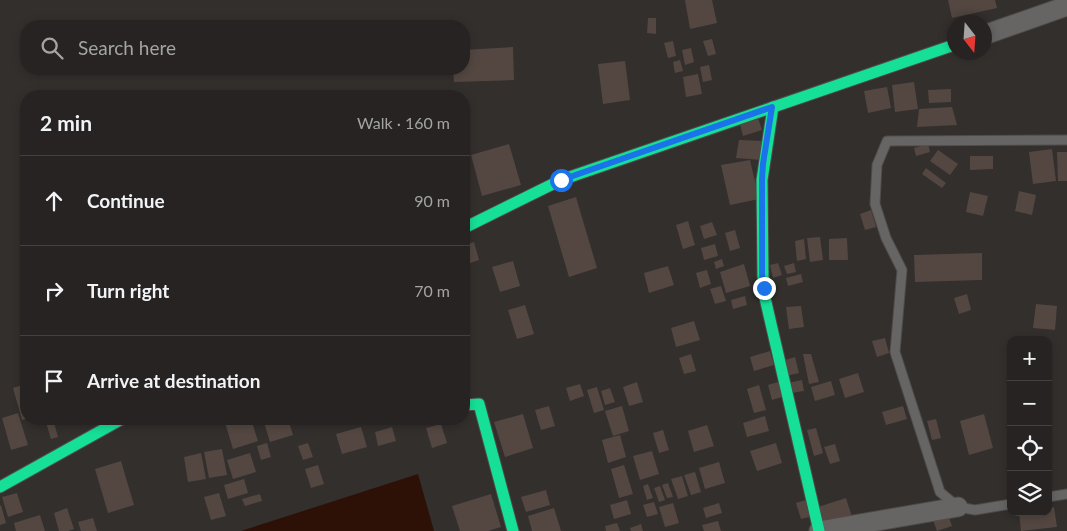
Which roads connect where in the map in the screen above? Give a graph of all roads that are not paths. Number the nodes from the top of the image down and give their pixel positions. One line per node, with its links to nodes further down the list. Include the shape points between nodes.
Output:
1 (1067, 6): 2 (street)
2 (992, 32)
3 (947, 47): 4 (street)
4 (772, 107): 6 (street, via 561,180); 15 (street, via 762,180 762,276)
5 (1067, 140): 13 (lane, via 887,141 877,165 875,204 886,238 902,270 895,352 940,492)
6 (470, 225)
7 (470, 405): 14 (street, via 479,404)
8 (111, 425): 9 (street)
9 (0, 487)
10 (1067, 494): 11 (lane)
11 (1052, 497)
12 (1007, 505): 13 (lane, via 975,510)
13 (958, 507): 15 (street)
14 (513, 531)
15 (819, 531)

